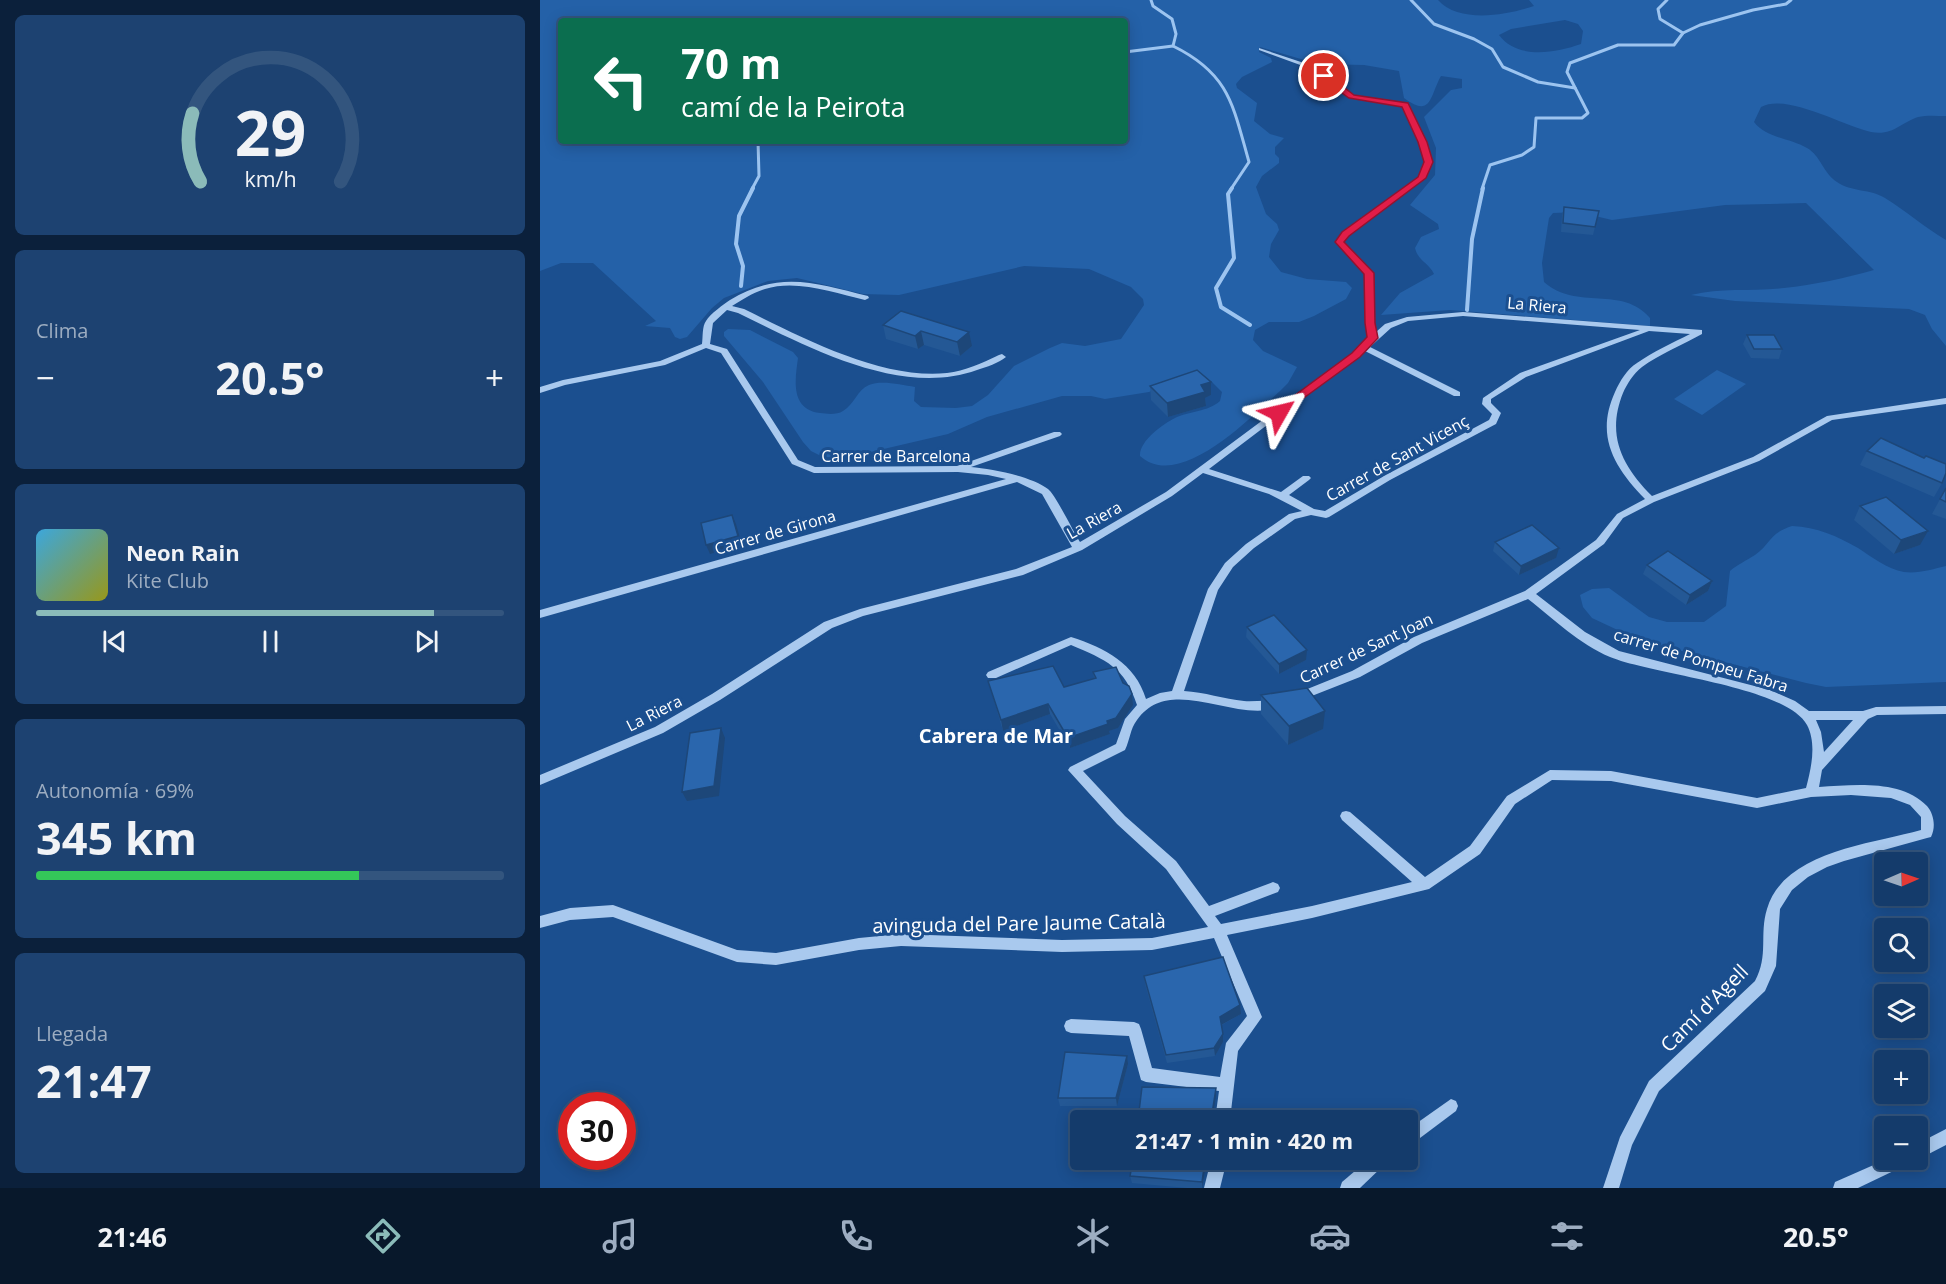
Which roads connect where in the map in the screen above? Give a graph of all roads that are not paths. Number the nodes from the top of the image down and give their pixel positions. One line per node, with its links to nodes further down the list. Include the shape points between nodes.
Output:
1 (1261, 49): 5 (street, via 1305,65 1351,97 1405,105 1422,142 1428,162 1422,178 1339,242 1369,273)
2 (865, 298): 3 (street, via 802,283 784,283 740,295)
3 (725, 307): 6 (street, via 709,322); 8 (street, via 845,358 900,372 938,376 973,370)
4 (1650, 330): 5 (street, La Riera, via 1463,314 1407,320 1388,326); 18 (street, La Riera, via 1699,332 1639,365 1630,372 1617,395 1612,442 1640,492); 19 (street, Carrer de Sant Vicenç, via 1522,375 1487,399 1486,404 1497,413 1493,422 1388,477 1326,515)
5 (1373, 338): 7 (street, La Riera)
6 (706, 345): 9 (street, via 662,363); 13 (street, Carrer de Barcelona, via 724,351 795,462 814,470)
7 (1364, 347): 10 (street); 14 (street, La Riera)
8 (1002, 357)
9 (540, 390)
10 (1457, 394)
11 (1946, 401): 18 (street, via 1830,418 1756,459)
12 (1056, 434): 13 (street)
13 (958, 468): 16 (street, Carrer de Barcelona)
14 (1203, 470): 17 (street); 20 (street, La Riera, via 1169,495)
15 (1306, 478): 17 (street)
16 (1018, 479): 20 (street, Carrer de Barcelona, via 1046,492); 22 (street, Carrer de Girona)
17 (1282, 496): 19 (street)
18 (1651, 500): 21 (street, via 1620,516 1600,542)
19 (1311, 512): 24 (street, Carrer de Sant Vicenç, via 1292,516 1229,565 1214,589)
20 (1078, 548): 30 (street, La Riera, via 1019,572 860,613 828,625 659,730)
21 (1529, 594): 24 (street, Carrer de Sant Joan, via 1418,640 1356,674 1286,702 1266,707); 27 (street, carrer de Pompeu Fabra, via 1615,654 1759,692 1785,701)
22 (540, 614)
23 (992, 675): 25 (street, via 1071,641 1105,655 1126,670 1138,686)
24 (1177, 694): 25 (street, via 1153,699)
25 (1143, 706): 35 (street, via 1123,733 1121,747 1074,770 1171,865)
26 (1946, 710): 28 (street, via 1875,711)
27 (1805, 715): 28 (street); 29 (street, via 1818,739)
28 (1864, 716): 29 (street)
29 (1818, 767): 31 (street)
30 (540, 780)
31 (1811, 792): 33 (street, via 1757,803 1611,776 1550,775 1511,800 1475,850); 50 (street, Camí d'Agell, via 1891,792 1914,801 1927,815 1927,833 1840,856 1802,874 1786,889 1776,902 1771,920 1769,967 1760,986 1654,1086 1625,1142)
32 (1346, 816): 33 (street)
33 (1424, 885): 37 (street, avinguda del Pare Jaume Català)
34 (1273, 888): 35 (street)
35 (1206, 913): 37 (street)
36 (540, 922): 37 (street, avinguda del Pare Jaume Català, via 579,913 613,911 737,956 776,959 901,940 1062,946 1152,944)
37 (1218, 931): 39 (street, via 1255,1017 1231,1048)
38 (1071, 1026): 39 (street, via 1134,1029 1146,1075)
39 (1227, 1085): 41 (street)
40 (1451, 1106): 42 (street)
41 (1224, 1110)
42 (1418, 1131)
43 (1946, 1137): 44 (street)
44 (1928, 1146)
45 (1216, 1170): 48 (street)
46 (1368, 1170): 49 (street)
47 (1879, 1170): 51 (street)
48 (1212, 1188)
49 (1348, 1188)
50 (1611, 1188)
51 (1840, 1188)

